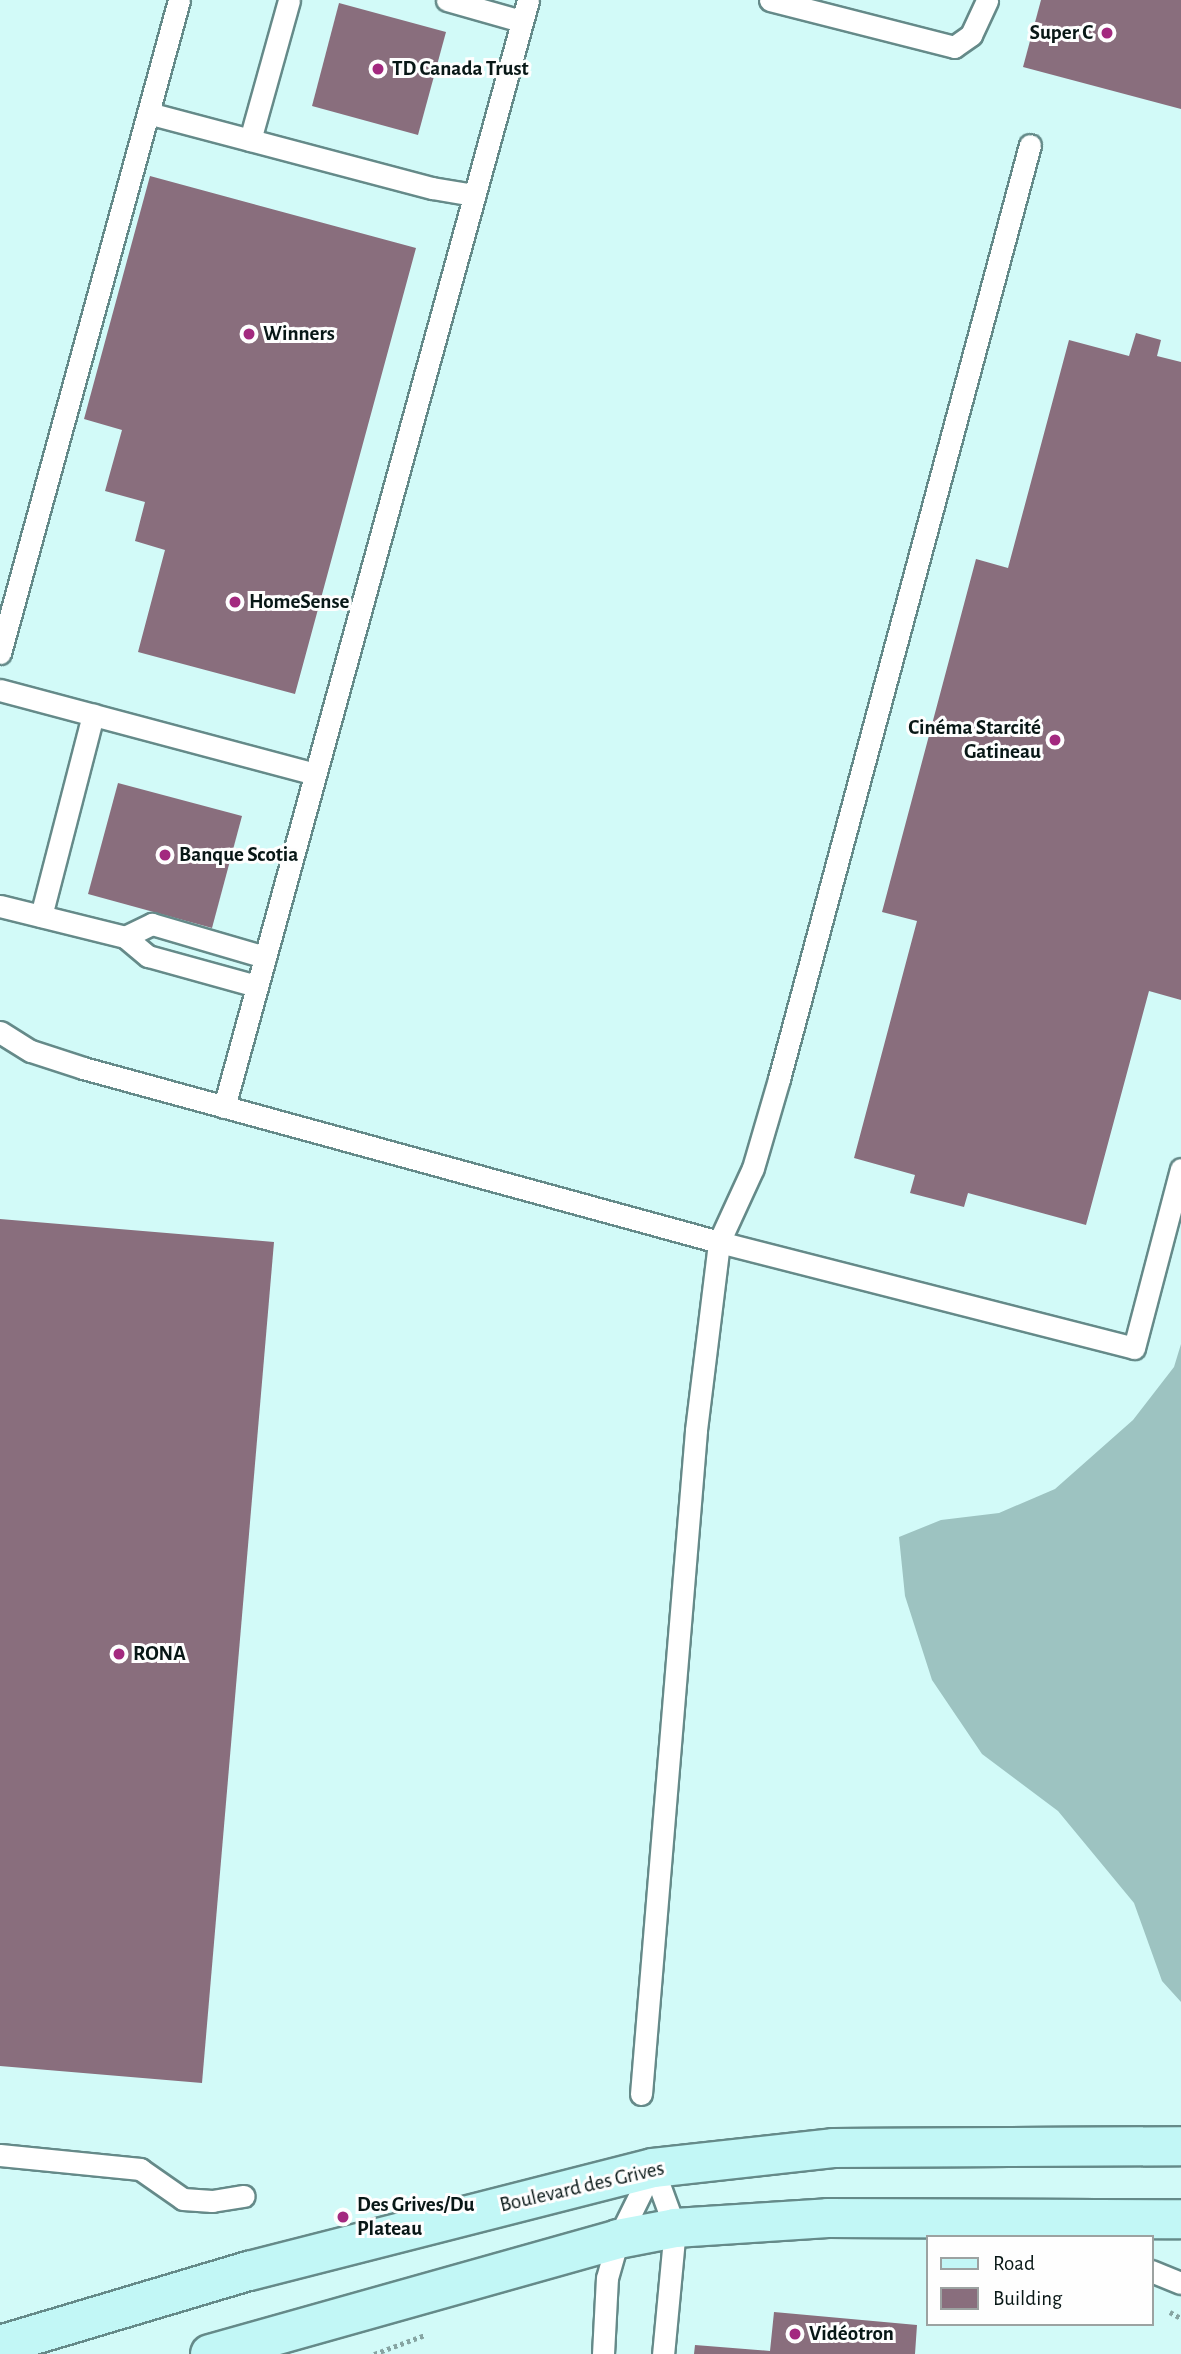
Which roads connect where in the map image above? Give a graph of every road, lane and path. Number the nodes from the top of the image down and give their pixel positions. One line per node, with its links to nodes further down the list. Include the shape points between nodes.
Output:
1 (179, 0): 8 (lane)
2 (289, 0): 9 (lane)
3 (447, 0): 7 (lane)
4 (528, 0): 7 (lane)
5 (770, 0): 6 (lane, via 954,47 971,35)
6 (987, 0)
7 (522, 21): 11 (lane)
8 (148, 113): 9 (lane); 12 (lane)
9 (250, 139): 11 (lane)
10 (1030, 145): 24 (lane, via 779,1079 753,1168)
11 (474, 195): 15 (lane)
12 (0, 653)
13 (0, 690): 14 (lane)
14 (93, 715): 15 (lane); 17 (lane)
15 (315, 774): 19 (lane)
16 (0, 906): 17 (lane)
17 (41, 916): 18 (lane)
18 (125, 937): 19 (lane, via 152,924); 20 (lane, via 148,956)
19 (265, 957): 20 (lane)
20 (257, 986): 22 (lane)
21 (0, 1032): 22 (lane, via 31,1051)
22 (224, 1107): 24 (lane)
23 (1181, 1169): 24 (lane, via 1134,1348)
24 (719, 1242): 25 (lane, via 696,1430)
25 (641, 2094)
26 (1181, 2146): 28 (street, Boulevard des Grives, via 834,2148)
27 (0, 2155): 29 (lane, via 140,2169 183,2199)
28 (653, 2168): 32 (lane); 34 (lane); 37 (street, Boulevard des Grives, via 249,2271)
29 (244, 2196)
30 (1181, 2219): 31 (street)
31 (1034, 2220): 32 (street, via 828,2218); 33 (lane)
32 (675, 2228): 34 (street); 40 (lane)
33 (1067, 2235)
34 (618, 2239): 38 (street); 39 (lane, via 607,2278)
35 (1153, 2272): 36 (lane)
36 (1181, 2283)
37 (0, 2345)
38 (210, 2354)
39 (603, 2354)
40 (663, 2354)

